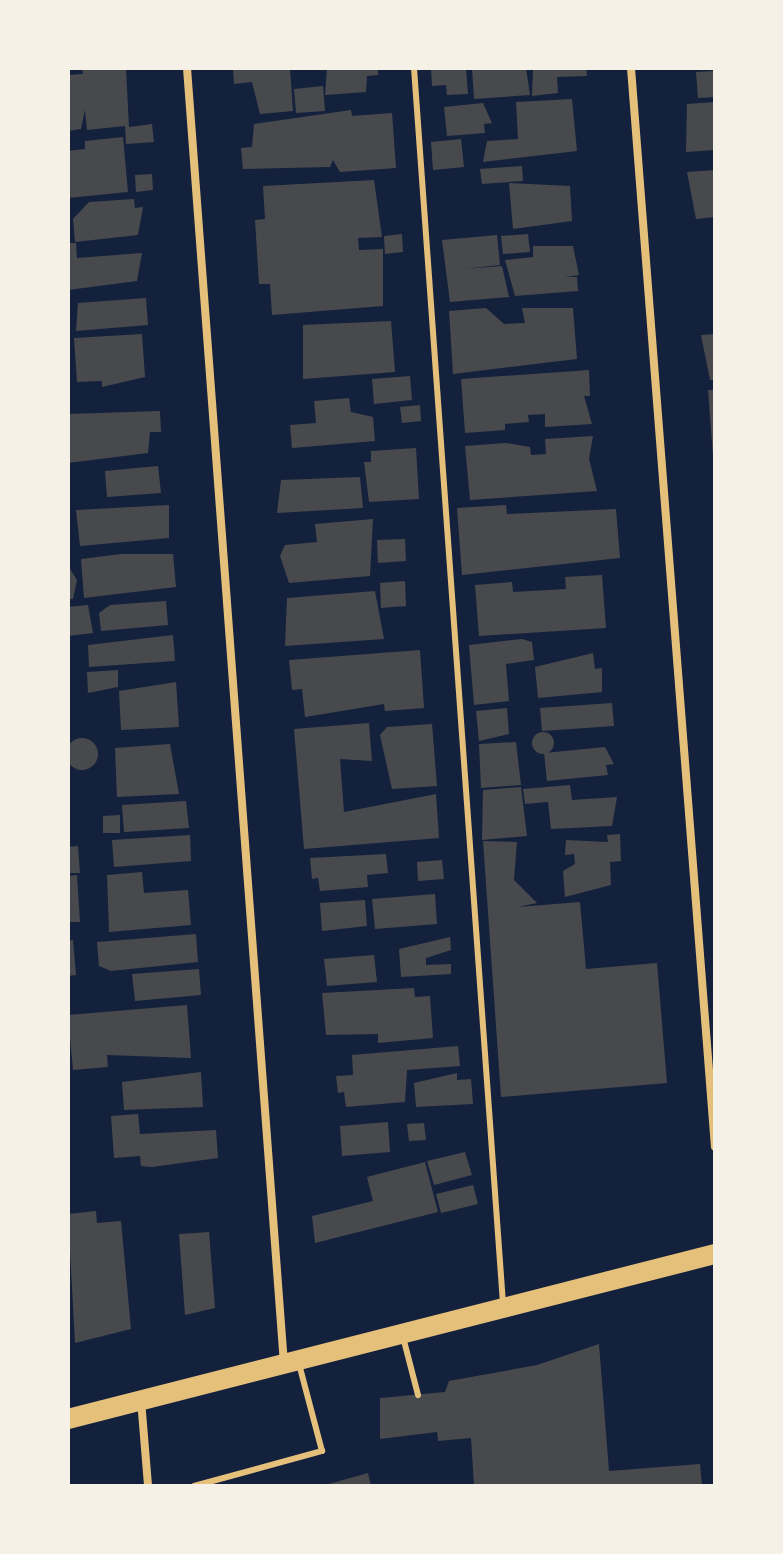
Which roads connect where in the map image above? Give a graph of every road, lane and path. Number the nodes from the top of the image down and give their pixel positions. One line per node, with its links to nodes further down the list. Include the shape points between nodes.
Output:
1 (187, 68): 8 (street)
2 (414, 68): 6 (lane)
3 (631, 68): 4 (street)
4 (715, 1147)
5 (715, 1254): 6 (main road)
6 (503, 1308): 7 (main road)
7 (402, 1334): 8 (main road); 9 (lane)
8 (292, 1362): 10 (main road); 13 (lane, via 322,1451)
9 (418, 1395)
10 (141, 1399): 11 (main road); 12 (street)
11 (68, 1419)
12 (148, 1486)
13 (194, 1486)

